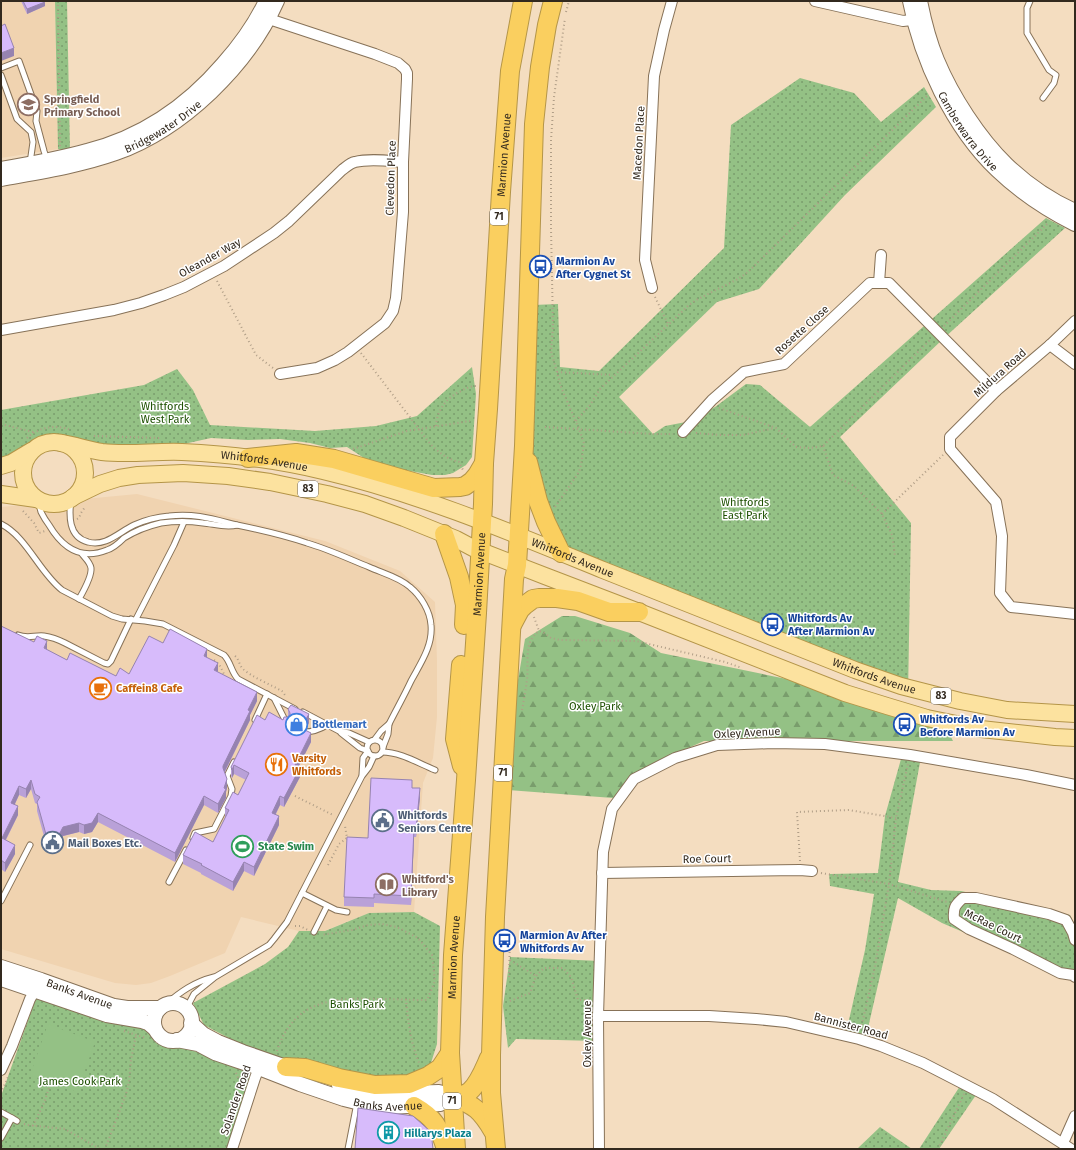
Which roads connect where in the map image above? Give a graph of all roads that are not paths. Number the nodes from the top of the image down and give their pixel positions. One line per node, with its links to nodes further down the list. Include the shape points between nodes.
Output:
1 (277, 1): 10 (street, Bridgewater Drive)
2 (514, 1): 13 (highway, via 505,57)
3 (523, 1): 13 (highway, Marmion Avenue / 71)
4 (553, 1): 34 (highway, 71, via 540,67 534,124)
5 (672, 1): 25 (street, Macedon Place, via 654,76 645,260)
6 (815, 1): 11 (street, via 903,21)
7 (910, 1): 11 (street, Camberwarra Drive)
8 (920, 1): 11 (street, Camberwarra Drive)
9 (1030, 1): 15 (lane, via 1026,8 1026,33 1049,70 1056,75 1054,83)
10 (265, 11): 16 (street, Bridgewater Drive, via 217,72 193,96 167,115 118,141); 17 (street, Clevedon Place, via 402,65 407,73); 20 (street, Bridgewater Drive, via 239,62 190,111 146,141 86,162)
11 (919, 19): 21 (street, Camberwarra Drive, via 946,78 970,121 987,144 1028,183 1052,200); 22 (street, Camberwarra Drive, via 926,58 964,131 996,169 1028,196)
12 (1, 68): 16 (lane, via 19,61 37,111 36,121 44,151)
13 (510, 71): 37 (highway, Marmion Avenue / 71)
14 (1, 75): 18 (lane, via 17,119 31,132 33,142)
15 (1043, 98)
16 (54, 159): 18 (street, Bridgewater Drive)
17 (404, 162): 27 (street, Oleander Way, via 376,160 349,165 274,233 224,266 171,292 114,310); 30 (street, Clevedon Place, via 403,212 395,305 389,318 336,360 317,368)
18 (30, 164): 19 (street, Bridgewater Drive)
19 (1, 169)
20 (1, 179)
21 (1075, 211)
22 (1075, 224)
23 (881, 255): 24 (street)
24 (879, 283): 31 (street, via 889,283); 32 (street, Rosette Close, via 870,283 784,364 744,372 712,400)
25 (652, 288)
26 (1075, 321): 28 (street, Mildura Road)
27 (1, 330)
28 (1050, 345): 29 (street); 31 (street, Mildura Road)
29 (1075, 364)
30 (280, 374)
31 (996, 391): 54 (street, Mildura Road, via 950,437 950,449 996,502 1002,536 1000,593 1011,607)
32 (683, 432)
33 (61, 443): 35 (main road, 83, via 46,443); 36 (main road, Whitfords Avenue / 83, via 114,453 183,452); 40 (main road, via 77,452 85,468 82,485)
34 (524, 446): 47 (highway, 71); 49 (highway, via 538,501)
35 (33, 450): 38 (main road, 83); 41 (main road, via 26,458 23,476 25,486)
36 (248, 458): 37 (highway, via 296,453 334,459 434,488 465,486 477,475); 42 (main road, Whitfords Avenue / 83, via 320,470 360,480)
37 (484, 463): 42 (highway, Marmion Avenue / 71)
38 (1, 466)
39 (1, 494): 41 (main road, 83)
40 (72, 498): 41 (main road, 83, via 55,504); 45 (lane, via 70,521 76,535 88,542 105,542 135,524 169,516 206,517); 46 (main road, Whitfords Avenue / 83, via 100,484 138,475 183,473 228,476 289,485 365,504)
41 (37, 499): 50 (lane, via 41,513 58,538 64,545)
42 (482, 521): 47 (main road, Whitfords Avenue / 83); 48 (highway, Marmion Avenue / 71)
43 (184, 522): 45 (lane); 50 (lane, via 152,525 133,533 107,550); 55 (lane)
44 (1, 524): 52 (lane, via 22,543 55,585)
45 (238, 525): 63 (lane, via 309,543 395,578 417,593 430,618 431,636 427,652)
46 (444, 534): 48 (main road, Whitfords Avenue / 83); 78 (highway, via 460,577 465,606 455,739)
47 (518, 536): 49 (main road, Whitfords Avenue / 83); 51 (highway, 71)
48 (480, 550): 51 (main road, Whitfords Avenue / 83); 78 (highway, Marmion Avenue / 71)
49 (562, 553): 60 (main road, Whitfords Avenue / 83, via 901,686 1007,710)
50 (82, 554): 52 (lane, via 91,569)
51 (517, 565): 53 (main road, Whitfords Avenue / 83); 56 (highway, 71)
52 (79, 599): 55 (lane, via 112,616)
53 (639, 612): 56 (highway, via 609,612 578,601 539,598 533,599 520,610); 67 (main road, Whitfords Avenue / 83, via 845,693 927,718 981,729)
54 (1075, 614)
55 (134, 619): 57 (lane, via 108,664 66,643 44,636 26,638); 58 (lane, via 163,624 224,655 238,679)
56 (511, 628): 104 (highway, 71)
57 (14, 633)
58 (267, 694): 59 (lane); 61 (lane)
59 (274, 698): 62 (lane); 64 (lane)
60 (1075, 714)
61 (254, 722)
62 (286, 722)
63 (390, 724): 68 (lane); 71 (lane)
64 (327, 725): 65 (lane); 66 (lane, via 319,730)
65 (339, 731): 69 (lane); 70 (lane)
66 (304, 732)
67 (1075, 738)
68 (375, 740): 69 (lane); 71 (lane, via 380,742)
69 (369, 742): 72 (lane)
70 (360, 748): 72 (lane); 75 (lane)
71 (382, 749): 74 (lane); 76 (lane)
72 (368, 751): 74 (lane); 75 (lane)
73 (237, 756): 80 (lane, via 227,776 232,789 231,796 214,829 195,833)
74 (374, 756): 77 (lane)
75 (364, 758): 77 (lane)
76 (434, 770)
77 (362, 776): 86 (lane)
78 (466, 780): 103 (highway, Marmion Avenue / 71, via 453,954)
79 (1075, 785): 84 (street, Oxley Avenue, via 910,755 825,744 716,745 675,758 634,779 612,809 603,852)
80 (192, 840)
81 (30, 845): 87 (lane)
82 (188, 847): 85 (lane)
83 (812, 871): 84 (street, Roe Court)
84 (602, 873): 99 (street, Oxley Avenue)
85 (169, 882)
86 (302, 893): 88 (lane); 94 (lane, via 287,922 269,945)
87 (1, 901)
88 (327, 906): 89 (lane); 90 (lane)
89 (347, 912)
90 (314, 932)
91 (1075, 940): 93 (street, McRae Court, via 1066,920 1049,914 976,898 963,898 956,905 954,919 970,929 1060,973)
92 (1, 967): 96 (street, Banks Avenue)
93 (1074, 973)
94 (215, 977): 97 (lane, via 184,990); 98 (lane, via 194,994)
95 (1, 979): 96 (street, Banks Avenue)
96 (38, 986): 97 (street, Banks Avenue, via 114,1006); 101 (street, Banks Avenue, via 107,1015 142,1021); 107 (street, via 30,999)
97 (162, 1006): 98 (street, via 176,1003); 101 (street, via 154,1018)
98 (186, 1009): 100 (street)
99 (598, 1016): 117 (street, Bannister Road, via 709,1016 756,1019 786,1022 859,1039 923,1063 993,1098); 122 (street, Oxley Avenue)
100 (192, 1023): 102 (street, via 187,1034); 106 (street, Banks Avenue, via 203,1034)
101 (155, 1029): 102 (street, via 163,1038)
102 (174, 1044): 106 (street, Banks Avenue, via 198,1044 215,1053)
103 (450, 1053): 105 (highway, via 440,1068 408,1084 375,1085 339,1078); 108 (highway, Marmion Avenue / 71)
104 (490, 1055): 108 (highway, via 482,1074 470,1091); 116 (highway, 71)
105 (281, 1060): 106 (street, Banks Avenue); 108 (street, Banks Avenue, via 359,1091 378,1094 439,1092)
106 (259, 1068): 109 (street, Banks Avenue); 118 (street, Solander Road)
107 (1, 1070)
108 (452, 1098): 110 (street, Banks Avenue, via 440,1104); 116 (highway, via 464,1101 484,1116); 121 (highway, Marmion Avenue / 71)
109 (357, 1103): 110 (street, Banks Avenue, via 391,1107); 119 (lane)
110 (414, 1106): 120 (highway, via 433,1120 441,1132)
111 (1, 1112): 113 (lane)
112 (1075, 1116): 117 (street)
113 (12, 1118): 114 (lane); 115 (lane)
114 (17, 1121)
115 (1, 1138)
116 (495, 1140)
117 (1063, 1142): 123 (street, Bannister Road)
118 (232, 1149)
119 (348, 1149)
120 (446, 1149)
121 (456, 1149)
122 (599, 1149)
123 (1072, 1149)

